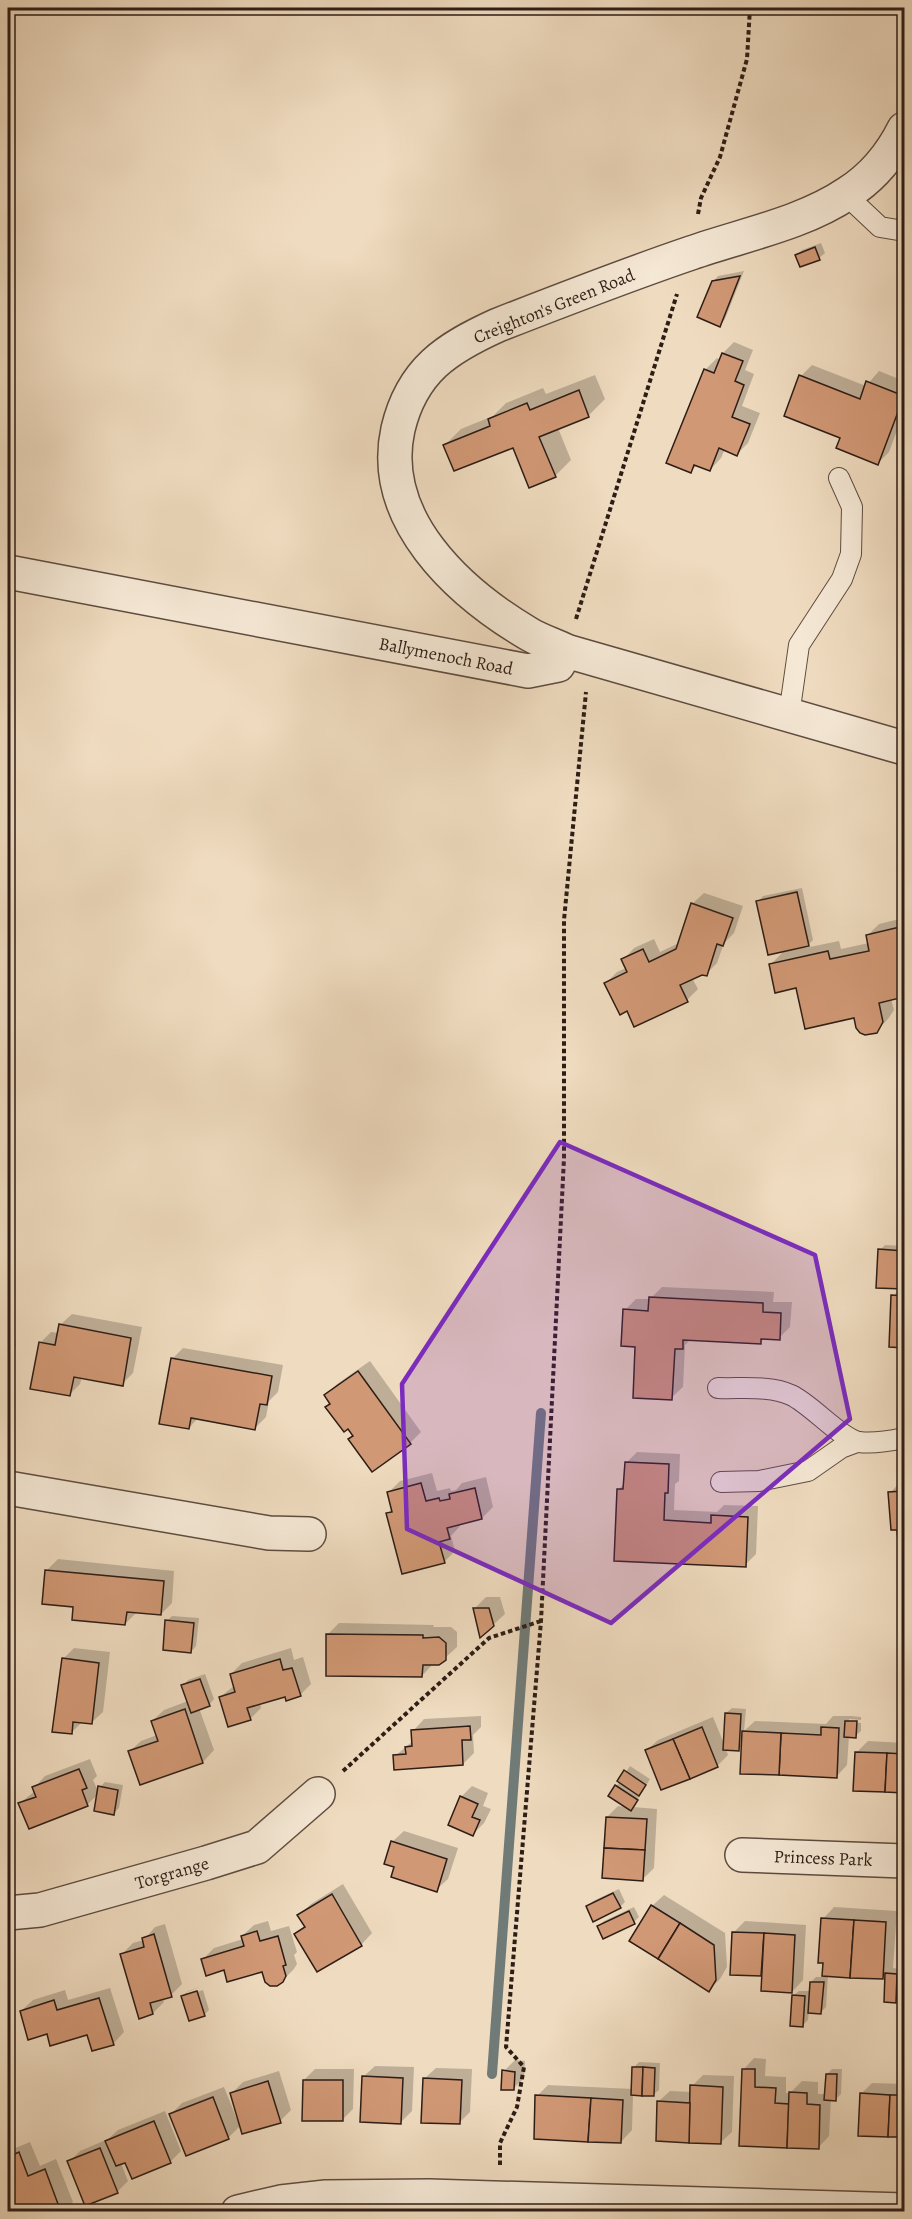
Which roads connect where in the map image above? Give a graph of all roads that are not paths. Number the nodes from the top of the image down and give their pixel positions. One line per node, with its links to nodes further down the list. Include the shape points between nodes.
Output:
1 (904, 129): 2 (street, Creighton's Green Road, via 872,175)
2 (846, 195): 3 (lane, via 880,227); 6 (street, Creighton's Green Road, via 791,220 690,253 476,335 437,358 409,397 396,440 397,484 422,540 458,581 495,611 530,634)
3 (904, 231)
4 (839, 478): 7 (lane, via 852,507 851,554 842,579 799,645)
5 (8, 572): 6 (street, Ballymenoch Road, via 528,671 558,665)
6 (578, 655): 7 (street)
7 (789, 715): 8 (street)
8 (904, 748)
9 (718, 1388): 11 (lane, via 790,1394)
10 (904, 1438): 11 (lane)
11 (857, 1442): 12 (lane, via 808,1471 759,1481)
12 (721, 1482)
13 (8, 1488): 14 (street, via 269,1533)
14 (309, 1534)
15 (318, 1794): 18 (street, Torgrange, via 257,1847 40,1910)
16 (741, 1855): 17 (street, Princess Park)
17 (904, 1861)
18 (8, 1913)
19 (904, 2210): 20 (street, via 429,2196 326,2198)
20 (239, 2211)

